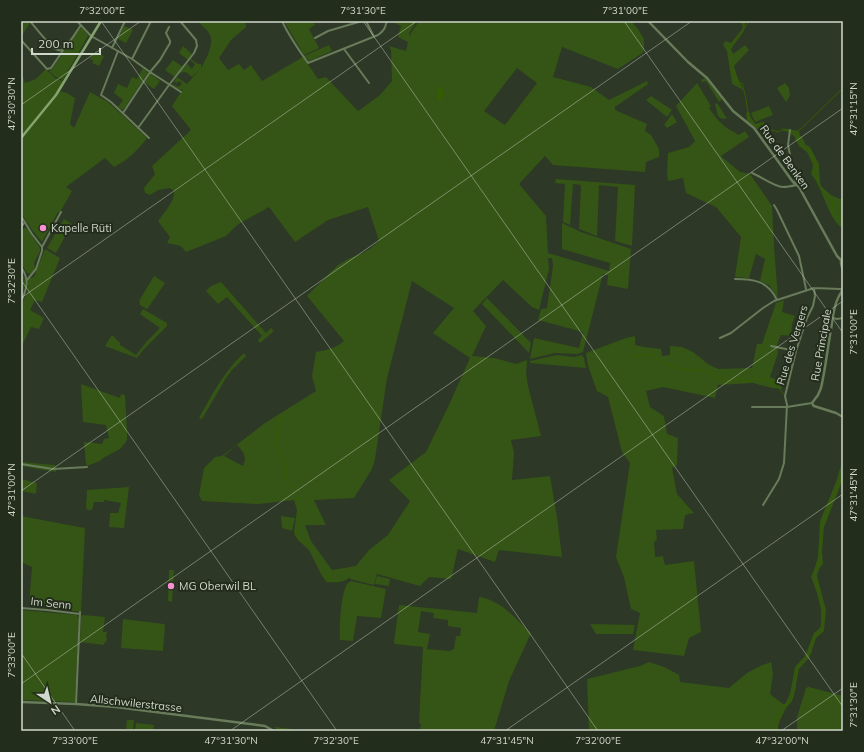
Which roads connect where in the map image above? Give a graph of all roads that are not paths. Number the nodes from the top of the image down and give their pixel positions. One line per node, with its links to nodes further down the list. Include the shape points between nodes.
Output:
1 (30, 21): 18 (street, via 57,50)
2 (77, 21): 12 (street)
3 (100, 21): 14 (main road)
4 (125, 21): 19 (street)
5 (151, 21): 22 (street)
6 (180, 21): 25 (street, via 196,40 197,45 194,53)
7 (282, 21): 20 (street, via 308,63)
8 (362, 21): 16 (street, via 328,31)
9 (366, 21): 15 (street)
10 (387, 21): 15 (street, via 384,30)
11 (648, 21): 33 (street, Rue de Benken, via 707,78 734,113 754,128)
12 (81, 25): 14 (street); 18 (street)
13 (170, 27): 23 (street, via 166,33 170,43)
14 (91, 36): 19 (street); 30 (main road, via 65,82)
15 (374, 37): 20 (street)
16 (315, 38)
17 (21, 40): 18 (street, via 46,69 52,68)
18 (64, 48)
19 (112, 48): 21 (street)
20 (344, 49): 24 (street)
21 (118, 51): 22 (street); 27 (street, via 101,95)
22 (132, 59): 23 (street)
23 (150, 72): 25 (street); 27 (street)
24 (369, 83)
25 (169, 84): 26 (street); 28 (street)
26 (181, 92)
27 (123, 113): 28 (street)
28 (138, 128): 31 (street)
29 (790, 130): 33 (street, via 788,145)
30 (21, 138)
31 (149, 138)
32 (752, 173): 33 (street, via 778,186)
33 (796, 184): 40 (street, Rue de Benken, via 837,256)
34 (774, 206): 46 (street, via 799,256)
35 (61, 212): 39 (street)
36 (21, 216): 37 (street)
37 (25, 222): 38 (street); 39 (street)
38 (21, 227)
39 (42, 247): 44 (street, via 37,268)
40 (842, 259): 42 (street, via 840,262)
41 (21, 267): 44 (street)
42 (843, 272)
43 (735, 279): 48 (street, via 762,283 770,288)
44 (27, 280): 49 (street, via 27,288)
45 (814, 288): 46 (street); 47 (street); 54 (street, Rue des Vergers, via 815,296)
46 (806, 290): 48 (street)
47 (843, 290): 50 (street, Rue Principale, via 836,302)
48 (776, 300): 52 (street, via 731,333)
49 (21, 302)
50 (833, 318): 51 (street); 55 (street, Rue Principale, via 821,388)
51 (843, 318)
52 (720, 338)
53 (771, 346): 54 (street)
54 (796, 351): 57 (street, Rue des Vergers, via 785,396)
55 (812, 403): 57 (street); 58 (street)
56 (752, 407): 57 (street)
57 (787, 407): 61 (street, Rue des Vergers, via 784,463 779,479)
58 (843, 417)
59 (21, 464): 60 (street, via 53,470)
60 (87, 467)
61 (764, 505)
62 (21, 608): 64 (street, Im Senn, via 80,613)
63 (21, 702): 64 (street, Allschwilerstrasse)
64 (76, 704): 65 (street, Allschwilerstrasse, via 265,726)
65 (274, 731)

